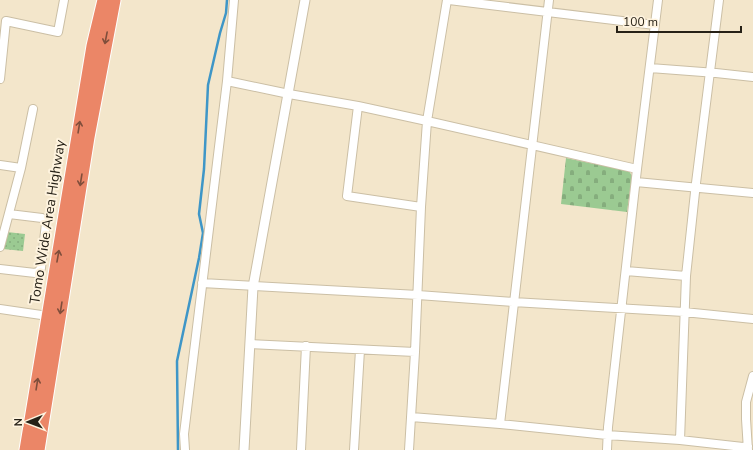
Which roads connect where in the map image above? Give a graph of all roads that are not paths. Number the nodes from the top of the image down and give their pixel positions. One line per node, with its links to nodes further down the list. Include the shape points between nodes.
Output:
1 (64, 0): 15 (street, via 58,32 6,21)
2 (104, 0): 42 (highway, Tomo Wide Area Highway, one-way to 2, via 93,46)
3 (114, 0): 56 (highway, Tomo Wide Area Highway, one-way to 56, via 88,137)
4 (234, 0): 16 (street)
5 (305, 0): 17 (street)
6 (448, 0): 10 (street); 20 (street)
7 (549, 0): 10 (street)
8 (658, 0): 11 (street)
9 (719, 0): 13 (street)
10 (547, 12): 11 (street); 21 (street)
11 (655, 25): 12 (street)
12 (650, 68): 13 (street); 24 (street)
13 (710, 73): 14 (street); 26 (street)
14 (753, 77)
15 (0, 78)
16 (227, 82): 17 (street); 35 (street)
17 (289, 94): 18 (street); 36 (street)
18 (358, 106): 20 (street); 28 (street, via 347,196)
19 (33, 109): 23 (street)
20 (427, 121): 21 (street); 28 (street)
21 (532, 145): 24 (street); 38 (street)
22 (0, 166): 23 (street)
23 (21, 168): 29 (street)
24 (637, 170): 25 (street)
25 (636, 182): 26 (street); 33 (street)
26 (695, 188): 27 (street); 34 (street)
27 (753, 193)
28 (421, 207): 37 (street)
29 (9, 214): 30 (street); 32 (street, via 45,220 41,268 35,273)
30 (1, 236): 31 (street)
31 (0, 247)
32 (0, 269)
33 (626, 271): 34 (street); 40 (street)
34 (686, 276): 41 (street)
35 (202, 283): 36 (street); 57 (street, via 184,434)
36 (253, 287): 37 (street); 44 (street)
37 (418, 295): 38 (street); 47 (street)
38 (513, 302): 40 (street); 51 (street)
39 (0, 309): 42 (street)
40 (622, 309): 41 (street); 52 (street)
41 (684, 312): 43 (street); 53 (street)
42 (48, 316): 55 (highway, Tomo Wide Area Highway, one-way to 42)
43 (753, 319)
44 (250, 344): 45 (street); 58 (street)
45 (306, 346): 46 (street); 59 (street)
46 (360, 350): 47 (street); 60 (street)
47 (415, 352): 50 (street)
48 (753, 376): 49 (street)
49 (751, 388): 54 (street, via 746,402)
50 (411, 417): 51 (street); 61 (street)
51 (500, 424): 52 (street)
52 (607, 436): 53 (street); 62 (street)
53 (680, 440): 54 (street)
54 (748, 448)
55 (26, 450)
56 (38, 450)
57 (185, 450)
58 (244, 450)
59 (301, 450)
60 (354, 450)
61 (409, 450)
62 (607, 450)

